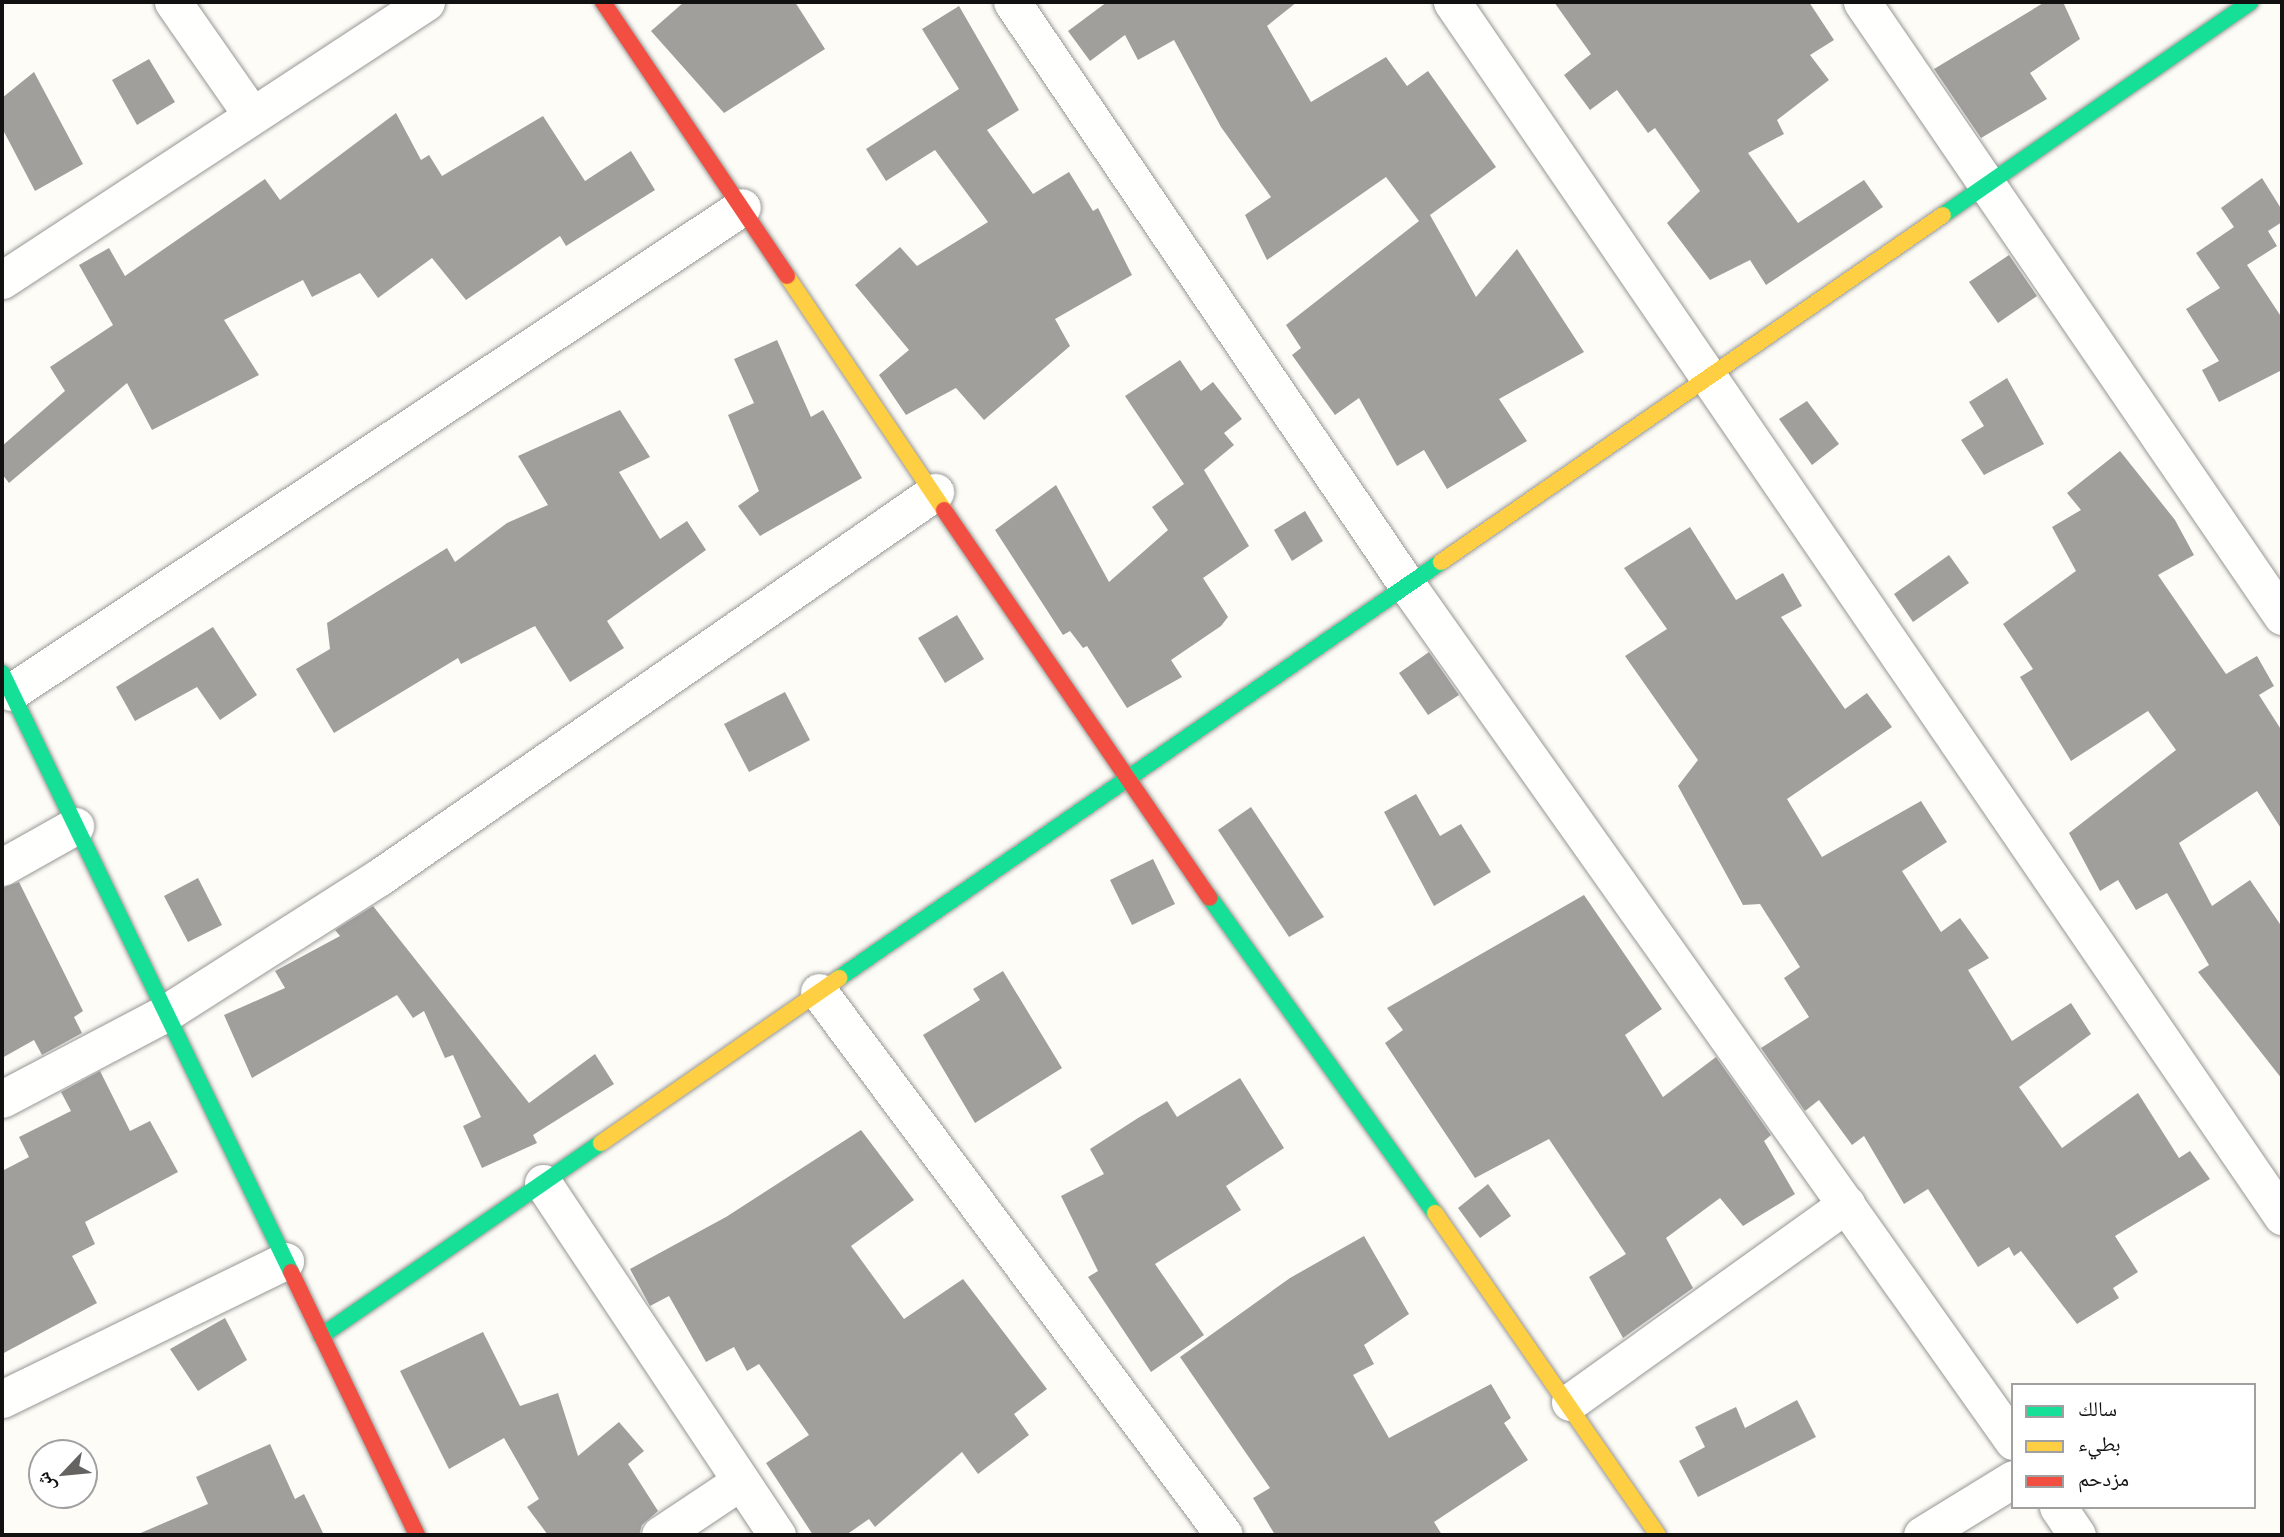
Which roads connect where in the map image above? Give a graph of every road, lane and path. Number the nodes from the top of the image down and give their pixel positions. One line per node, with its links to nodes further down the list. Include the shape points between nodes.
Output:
1 (173, 2): 8 (street)
2 (426, 2): 8 (street)
3 (603, 2): 10 (street)
4 (1012, 2): 14 (street)
5 (1452, 2): 12 (street)
6 (1862, 2): 9 (street)
7 (2251, 2): 9 (street)
8 (250, 114): 11 (street)
9 (1987, 184): 12 (street); 15 (street)
10 (742, 207): 13 (street); 16 (street)
11 (2, 280)
12 (1710, 376): 14 (street); 25 (street)
13 (935, 492): 17 (street); 21 (street, via 378,878)
14 (1407, 585): 17 (street); 24 (street)
15 (2282, 616)
16 (6, 682): 18 (street)
17 (1125, 780): 20 (street); 29 (street)
18 (75, 826): 19 (street); 21 (street)
19 (2, 867)
20 (819, 992): 23 (street); 37 (street)
21 (166, 1013): 22 (street); 26 (street)
22 (2, 1099)
23 (543, 1183): 27 (street); 32 (street)
24 (1847, 1204): 29 (street); 30 (street)
25 (2282, 1216)
26 (285, 1261): 27 (street); 28 (street)
27 (321, 1336): 34 (street)
28 (7, 1385)
29 (1570, 1402): 38 (street)
30 (2011, 1438)
31 (2011, 1480): 39 (street)
32 (741, 1481): 35 (street); 36 (street)
33 (2059, 1509): 40 (street)
34 (417, 1535)
35 (660, 1535)
36 (777, 1535)
37 (1224, 1535)
38 (1658, 1535)
39 (1922, 1535)
40 (2077, 1535)

